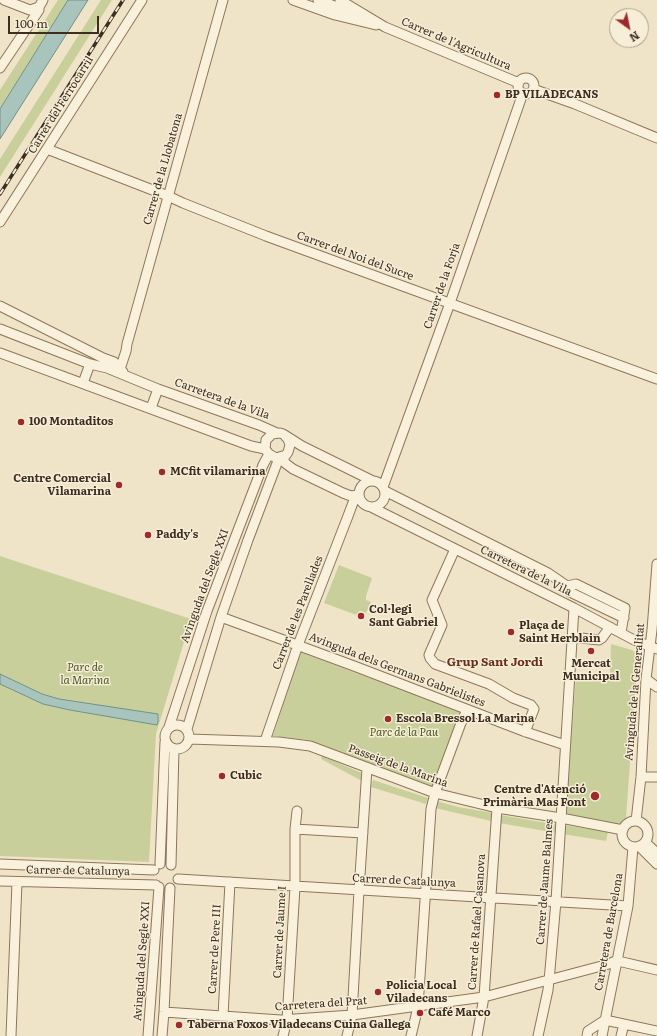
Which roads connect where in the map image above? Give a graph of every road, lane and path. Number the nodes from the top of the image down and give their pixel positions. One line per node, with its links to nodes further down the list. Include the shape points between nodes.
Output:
1 (4, 0): 8 (street)
2 (142, 0): 17 (street, Carrer del Ferrocarril)
3 (223, 0): 18 (street, Carrer de la Llobatona)
4 (293, 0): 10 (street, Carrer de l'Agricultura, via 335,15)
5 (318, 0): 9 (street, Carrer de l'Agricultura)
6 (340, 0): 9 (street, Carrer de l'Agricultura)
7 (41, 4): 8 (street); 11 (street)
8 (27, 9): 11 (street, via 31,16)
9 (372, 20): 10 (street, Carrer de l'Agricultura)
10 (385, 27): 13 (street, Carrer de l'Agricultura)
11 (25, 29): 12 (street)
12 (0, 68)
13 (519, 83): 14 (street, via 524,78 529,79 533,82); 15 (street, via 518,88)
14 (533, 89): 15 (street); 16 (street)
15 (523, 93): 20 (street, Carrer de la Forja)
16 (657, 138)
17 (47, 149): 18 (street, Carrer del Noi del Sucre); 19 (street, Carrer del Ferrocarril)
18 (168, 196): 20 (street, Carrer del Noi del Sucre, via 266,236); 25 (street, Carrer de la Llobatona, via 127,344)
19 (0, 222)
20 (450, 304): 26 (street, Carrer del Noi del Sucre); 34 (street, Carrer de la Forja)
21 (0, 306): 25 (street, via 103,358)
22 (0, 329): 24 (street, Carretera de la Vila)
23 (0, 353): 27 (street)
24 (90, 364): 25 (street, Carretera de la Vila); 27 (street)
25 (117, 369): 28 (street, Carretera de la Vila)
26 (657, 379)
27 (83, 383): 29 (street)
28 (158, 388): 29 (street, Carretera de la Vila); 30 (street, Carretera de la Vila)
29 (151, 408): 31 (street)
30 (281, 434): 31 (street, Avinguda del Segle XXI, via 272,434 268,438 265,443); 32 (street, via 288,438 290,445 288,452); 33 (street, Carretera de la Vila)
31 (267, 452): 32 (street, via 274,457); 53 (street, Avinguda del Segle XXI, via 207,611)
32 (281, 457): 35 (street, via 293,469 343,494); 43 (street)
33 (373, 481): 34 (street, via 380,483); 35 (street, via 362,484)
34 (384, 489): 36 (street); 41 (street, Carretera de la Vila, via 548,573)
35 (358, 496): 37 (street, via 363,504); 48 (street, Carrer de les Parellades, via 354,500)
36 (383, 502): 37 (street); 38 (street)
37 (371, 508): 38 (street, Carretera de la Vila)
38 (391, 517): 39 (street, Carretera de la Vila)
39 (455, 549): 42 (street, Carretera de la Vila); 55 (street, via 432,600 442,625 430,658 435,664 489,684 503,693 531,704 534,709)
40 (657, 564): 49 (street, Avinguda de la Generalitat)
41 (567, 586): 44 (street, Carretera de la Vila, via 570,592); 44 (street, Carretera de la Vila, via 576,584 625,608)
42 (574, 608): 45 (street, Carretera de la Vila); 47 (street, Carrer de Jaume Balmes)
43 (221, 617): 48 (street, Avinguda dels Germans Gabrielistes); 54 (street)
44 (624, 618): 46 (street)
45 (610, 627): 46 (street, Carretera de la Vila); 47 (street, via 599,640)
46 (621, 633): 49 (street, Carretera de la Vila)
47 (572, 637): 59 (street, Carrer de Jaume Balmes)
48 (298, 645): 52 (street, Avinguda dels Germans Gabrielistes); 57 (street, Carrer de les Parellades)
49 (654, 648): 50 (street, Avinguda de la Generalitat)
50 (646, 679): 51 (street); 62 (street, Avinguda de la Generalitat)
51 (657, 687)
52 (467, 710): 55 (street, Avinguda dels Germans Gabrielistes); 64 (street)
53 (169, 727): 54 (street, via 178,724); 58 (street, via 164,735)
54 (186, 729): 56 (street)
55 (525, 732): 59 (street, Avinguda dels Germans Gabrielistes)
56 (189, 740): 57 (street, Passeig de la Marina); 60 (street, via 184,747)
57 (265, 741): 61 (street, Passeig de la Marina, via 310,746)
58 (165, 742): 60 (street); 77 (street)
59 (565, 745): 67 (street, Carrer de Jaume Balmes)
60 (174, 749): 76 (street)
61 (368, 768): 64 (street, Passeig de la Marina); 71 (street)
62 (641, 777): 63 (street); 68 (street, Avinguda de la Generalitat)
63 (657, 778)
64 (435, 794): 65 (street, Passeig de la Marina); 86 (street, via 431,809)
65 (497, 808): 67 (street, Passeig de la Marina); 87 (street, Carrer de Rafael Casanova)
66 (297, 811): 69 (street, Carrer de Jaume I)
67 (561, 818): 70 (street, Passeig de la Marina); 88 (street, Carrer de Jaume Balmes)
68 (636, 821): 70 (street); 72 (street, via 646,829 647,835)
69 (295, 829): 71 (street); 83 (street, Carrer de Jaume I)
70 (622, 830): 72 (street, via 622,837 627,844)
71 (363, 833): 85 (street)
72 (639, 845): 73 (street); 75 (street); 89 (street, Carretera de Barcelona)
73 (657, 853)
74 (0, 864): 77 (street, Carrer de Catalunya)
75 (657, 864)
76 (171, 865): 77 (street, via 165,863); 78 (street, via 177,870)
77 (157, 867): 82 (street, via 152,877)
78 (178, 879): 81 (street, Carrer de Catalunya); 84 (street)
79 (0, 881): 80 (street, Carrer de Catalunya)
80 (17, 882): 82 (street, Carrer de Catalunya); 102 (street)
81 (230, 882): 83 (street, Carrer de Catalunya); 97 (street, Carrer de Pere III)
82 (157, 886): 84 (street, via 163,889); 103 (street, Avinguda del Segle XXI)
83 (295, 887): 85 (street, Carrer de Catalunya); 98 (street, Carrer de Jaume I)
84 (170, 888): 95 (street, Avinguda del Segle XXI)
85 (359, 891): 86 (street, Carrer de Catalunya); 96 (street)
86 (425, 895): 87 (street, Carrer de Catalunya); 94 (street)
87 (491, 898): 88 (street, Carrer de Catalunya); 93 (street, Carrer de Rafael Casanova)
88 (556, 902): 89 (street, Carrer de Catalunya); 92 (street, Carrer de Jaume Balmes)
89 (628, 906): 90 (street, Carretera de Barcelona)
90 (618, 961): 91 (street); 92 (street, Carretera del Prat); 99 (street, Carretera de Barcelona)
91 (657, 970)
92 (550, 980): 93 (street, Carretera del Prat); 109 (street, Carrer de Jaume Balmes)
93 (484, 997): 94 (street, Carretera del Prat); 108 (street, Carrer de Rafael Casanova)
94 (418, 1006): 96 (street, Carretera del Prat); 107 (street)
95 (164, 1012): 97 (street, Carretera del Prat); 104 (street, Avinguda del Segle XXI)
96 (352, 1015): 98 (street, Carretera del Prat); 106 (street)
97 (223, 1016): 98 (street, Carretera del Prat)
98 (287, 1020): 105 (street, Carrer de Jaume I)
99 (605, 1020): 100 (street); 110 (street, via 588,1031); 111 (street, Carretera de Barcelona)
100 (624, 1024): 101 (street); 112 (street)
101 (657, 1031)
102 (10, 1036)
103 (148, 1036)
104 (162, 1036)
105 (283, 1036)
106 (347, 1036)
107 (411, 1036)
108 (477, 1036)
109 (538, 1036)
110 (587, 1036)
111 (602, 1036)
112 (621, 1036)

